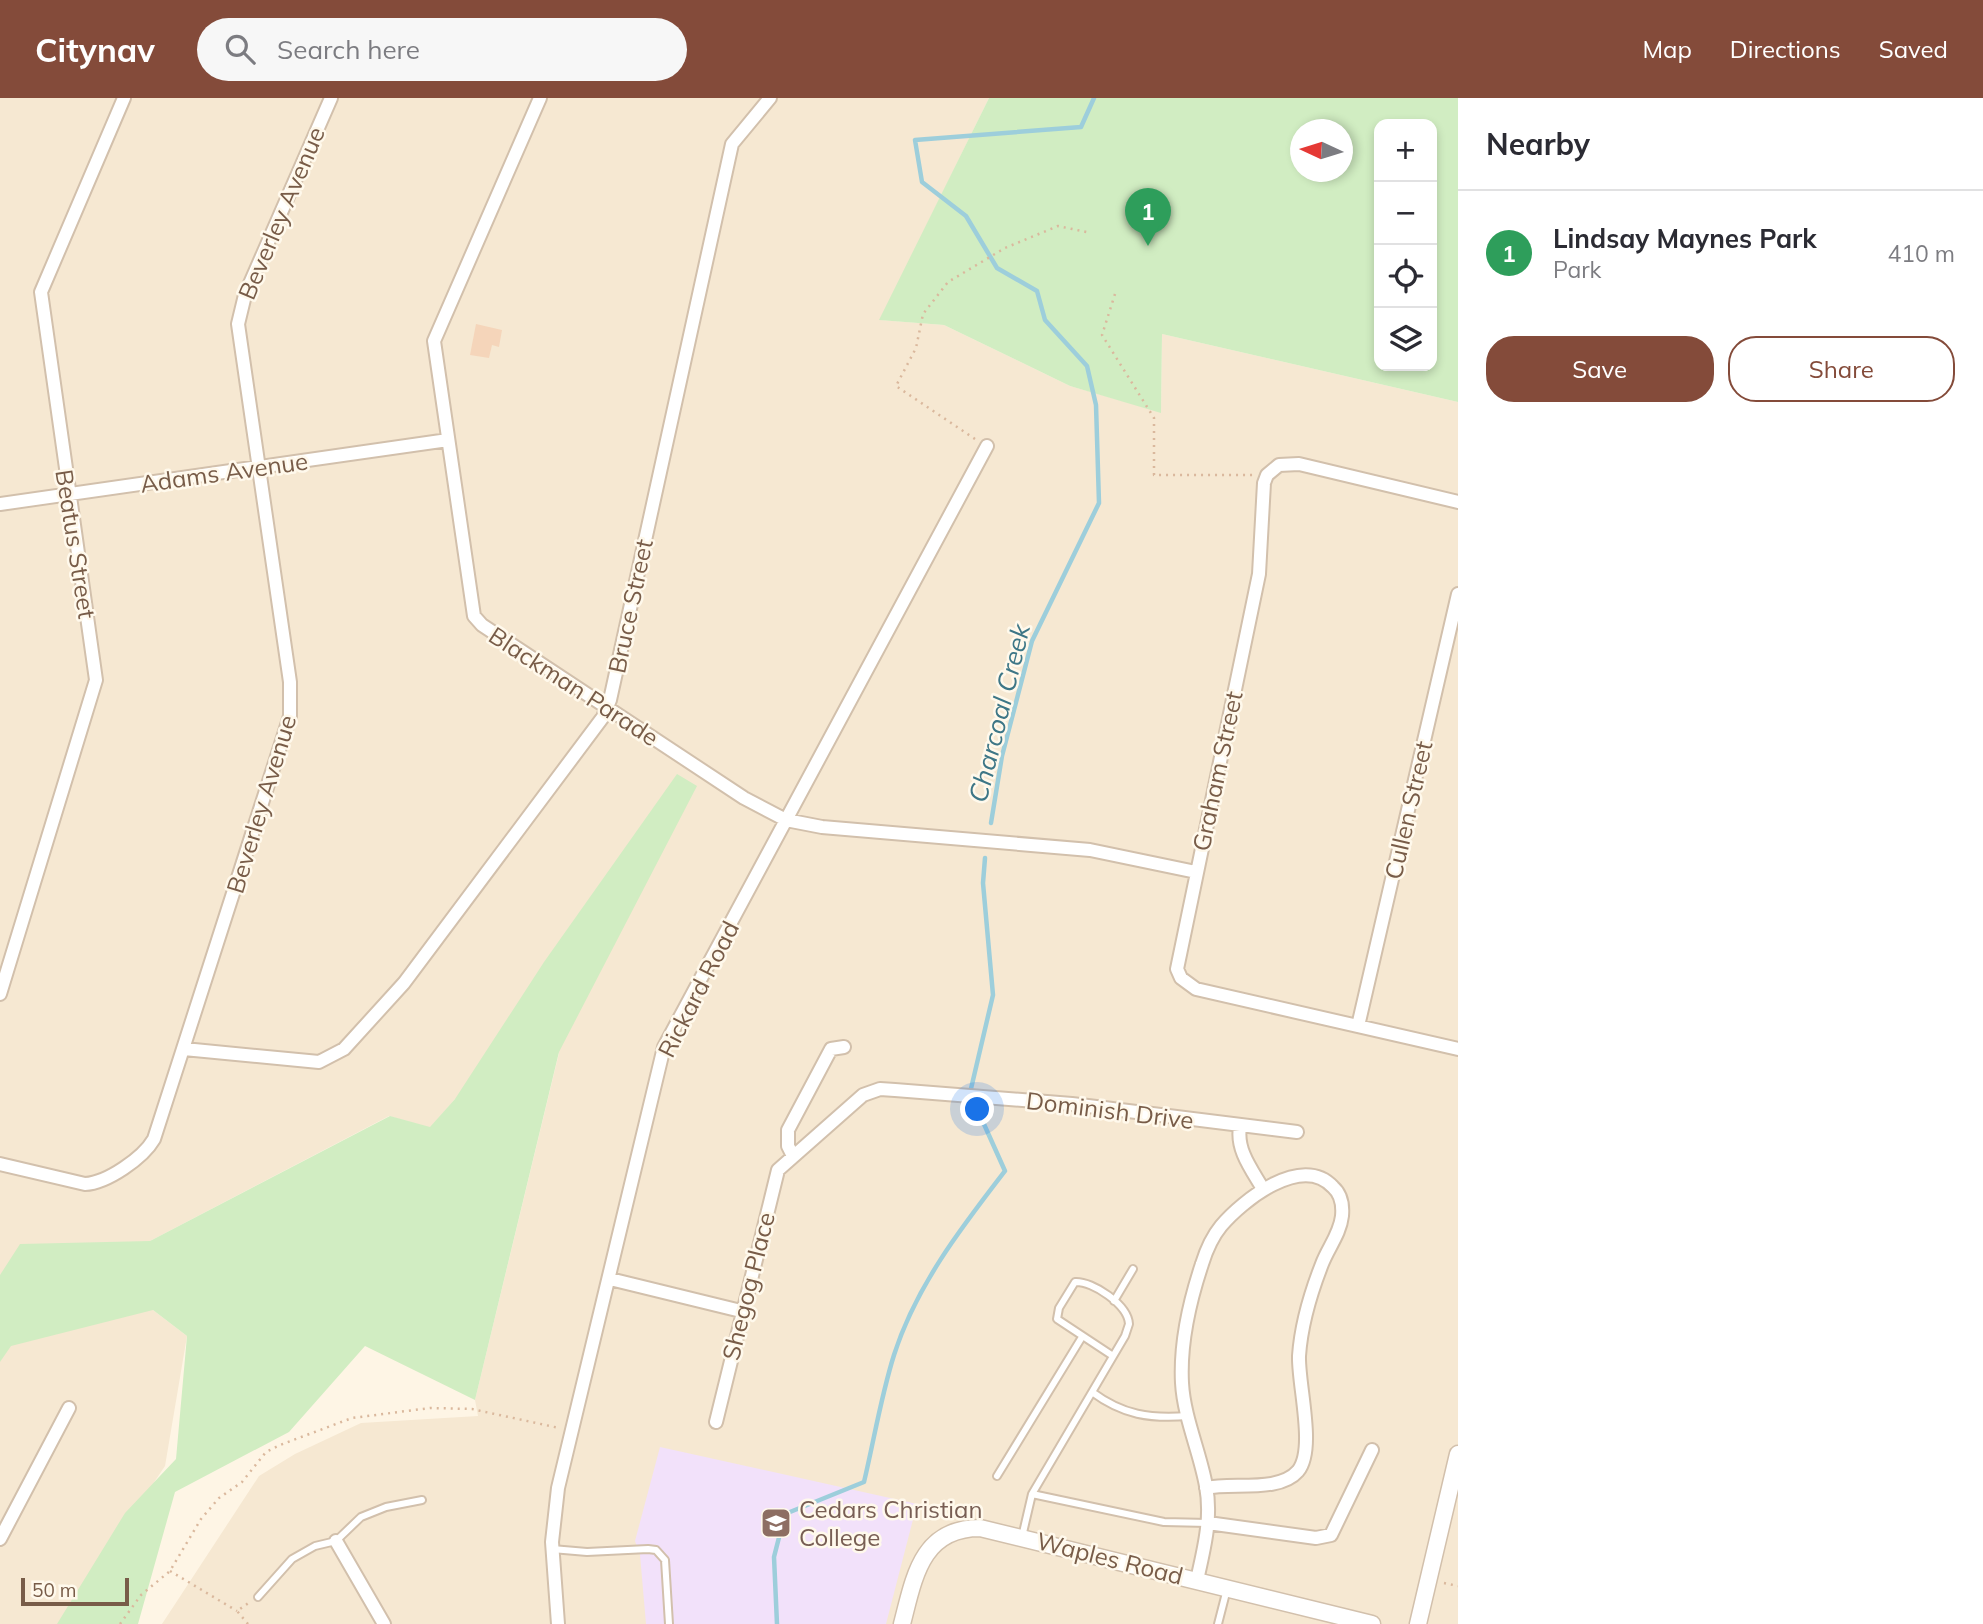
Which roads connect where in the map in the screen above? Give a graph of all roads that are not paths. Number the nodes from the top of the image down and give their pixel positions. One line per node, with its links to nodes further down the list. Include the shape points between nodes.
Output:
1 (124, 98): 8 (street, Beatus Street, via 41,292)
2 (331, 98): 7 (street, Beverley Avenue, via 238,314)
3 (540, 98): 5 (street, Blackman Parade, via 434,341)
4 (770, 98): 12 (street, Bruce Street, via 732,144)
5 (448, 440): 7 (street, Adams Avenue); 12 (street, Blackman Parade, via 474,616)
6 (987, 446): 13 (street, Rickard Road)
7 (258, 467): 8 (street, Adams Avenue); 18 (street, Beverley Avenue, via 292,702)
8 (68, 495): 10 (street, Adams Avenue); 15 (street, Beatus Street, via 96,680)
9 (1458, 502): 14 (street, Graham Street, via 1299,464 1279,465 1267,475 1259,575)
10 (0, 504)
11 (1458, 594): 16 (street, Cullen Street)
12 (607, 707): 13 (street, Blackman Parade, via 758,807); 18 (street, Bruce Street, via 404,983 344,1049 319,1062)
13 (786, 820): 14 (street, Blackman Parade, via 1090,850); 26 (street, Rickard Road, via 664,1047)
14 (1196, 872): 16 (street, Graham Street, via 1177,969 1187,985)
15 (0, 994)
16 (1358, 1026): 19 (street, Graham Street)
17 (844, 1047): 22 (street, via 831,1049 788,1129 786,1138)
18 (184, 1049): 23 (street, Beverley Avenue, via 147,1151 96,1184)
19 (1458, 1049)
20 (1240, 1127): 21 (street, Dominish Drive); 22 (street, Dominish Drive, via 1072,1104 872,1091); 24 (street, via 1245,1158)
21 (1297, 1132)
22 (793, 1156): 28 (street, Shegog Place, via 778,1170)
23 (0, 1164)
24 (1263, 1189): 33 (street, via 1219,1228 1203,1262 1184,1352 1182,1382); 38 (street, via 1294,1177 1313,1176 1330,1183 1343,1209 1339,1230 1317,1278 1301,1339 1304,1458 1297,1472 1282,1481)
25 (1133, 1269): 27 (lane)
26 (610, 1279): 28 (street); 45 (street, Rickard Road, via 556,1502)
27 (1114, 1301): 29 (lane, via 1085,1283 1073,1284 1057,1315); 30 (lane, via 1126,1311 1129,1324)
28 (741, 1311): 34 (street, Shegog Place)
29 (1082, 1337): 30 (lane); 37 (lane)
30 (1113, 1356): 31 (lane)
31 (1092, 1392): 33 (lane, via 1125,1412); 39 (lane)
32 (69, 1408): 43 (street)
33 (1188, 1416): 38 (street)
34 (716, 1422)
35 (1371, 1450): 41 (street, via 1331,1535 1316,1538)
36 (1458, 1454): 55 (street)
37 (997, 1476)
38 (1206, 1488): 41 (street)
39 (1032, 1494): 41 (lane, via 1164,1522); 42 (lane)
40 (422, 1500): 44 (lane, via 373,1511)
41 (1208, 1524): 46 (street)
42 (1022, 1537): 46 (street, Waples Road); 52 (street, Waples Road, via 970,1528 937,1543 916,1569)
43 (0, 1539)
44 (336, 1541): 48 (lane, via 292,1559); 49 (street)
45 (552, 1549): 50 (street, Rickard Road); 51 (lane, via 656,1550 665,1560)
46 (1197, 1580): 47 (street, Waples Road)
47 (1227, 1588): 53 (lane); 54 (street, Waples Road)
48 (258, 1597)
49 (384, 1624)
50 (558, 1624)
51 (669, 1624)
52 (902, 1624)
53 (1218, 1624)
54 (1372, 1624)
55 (1418, 1624)

